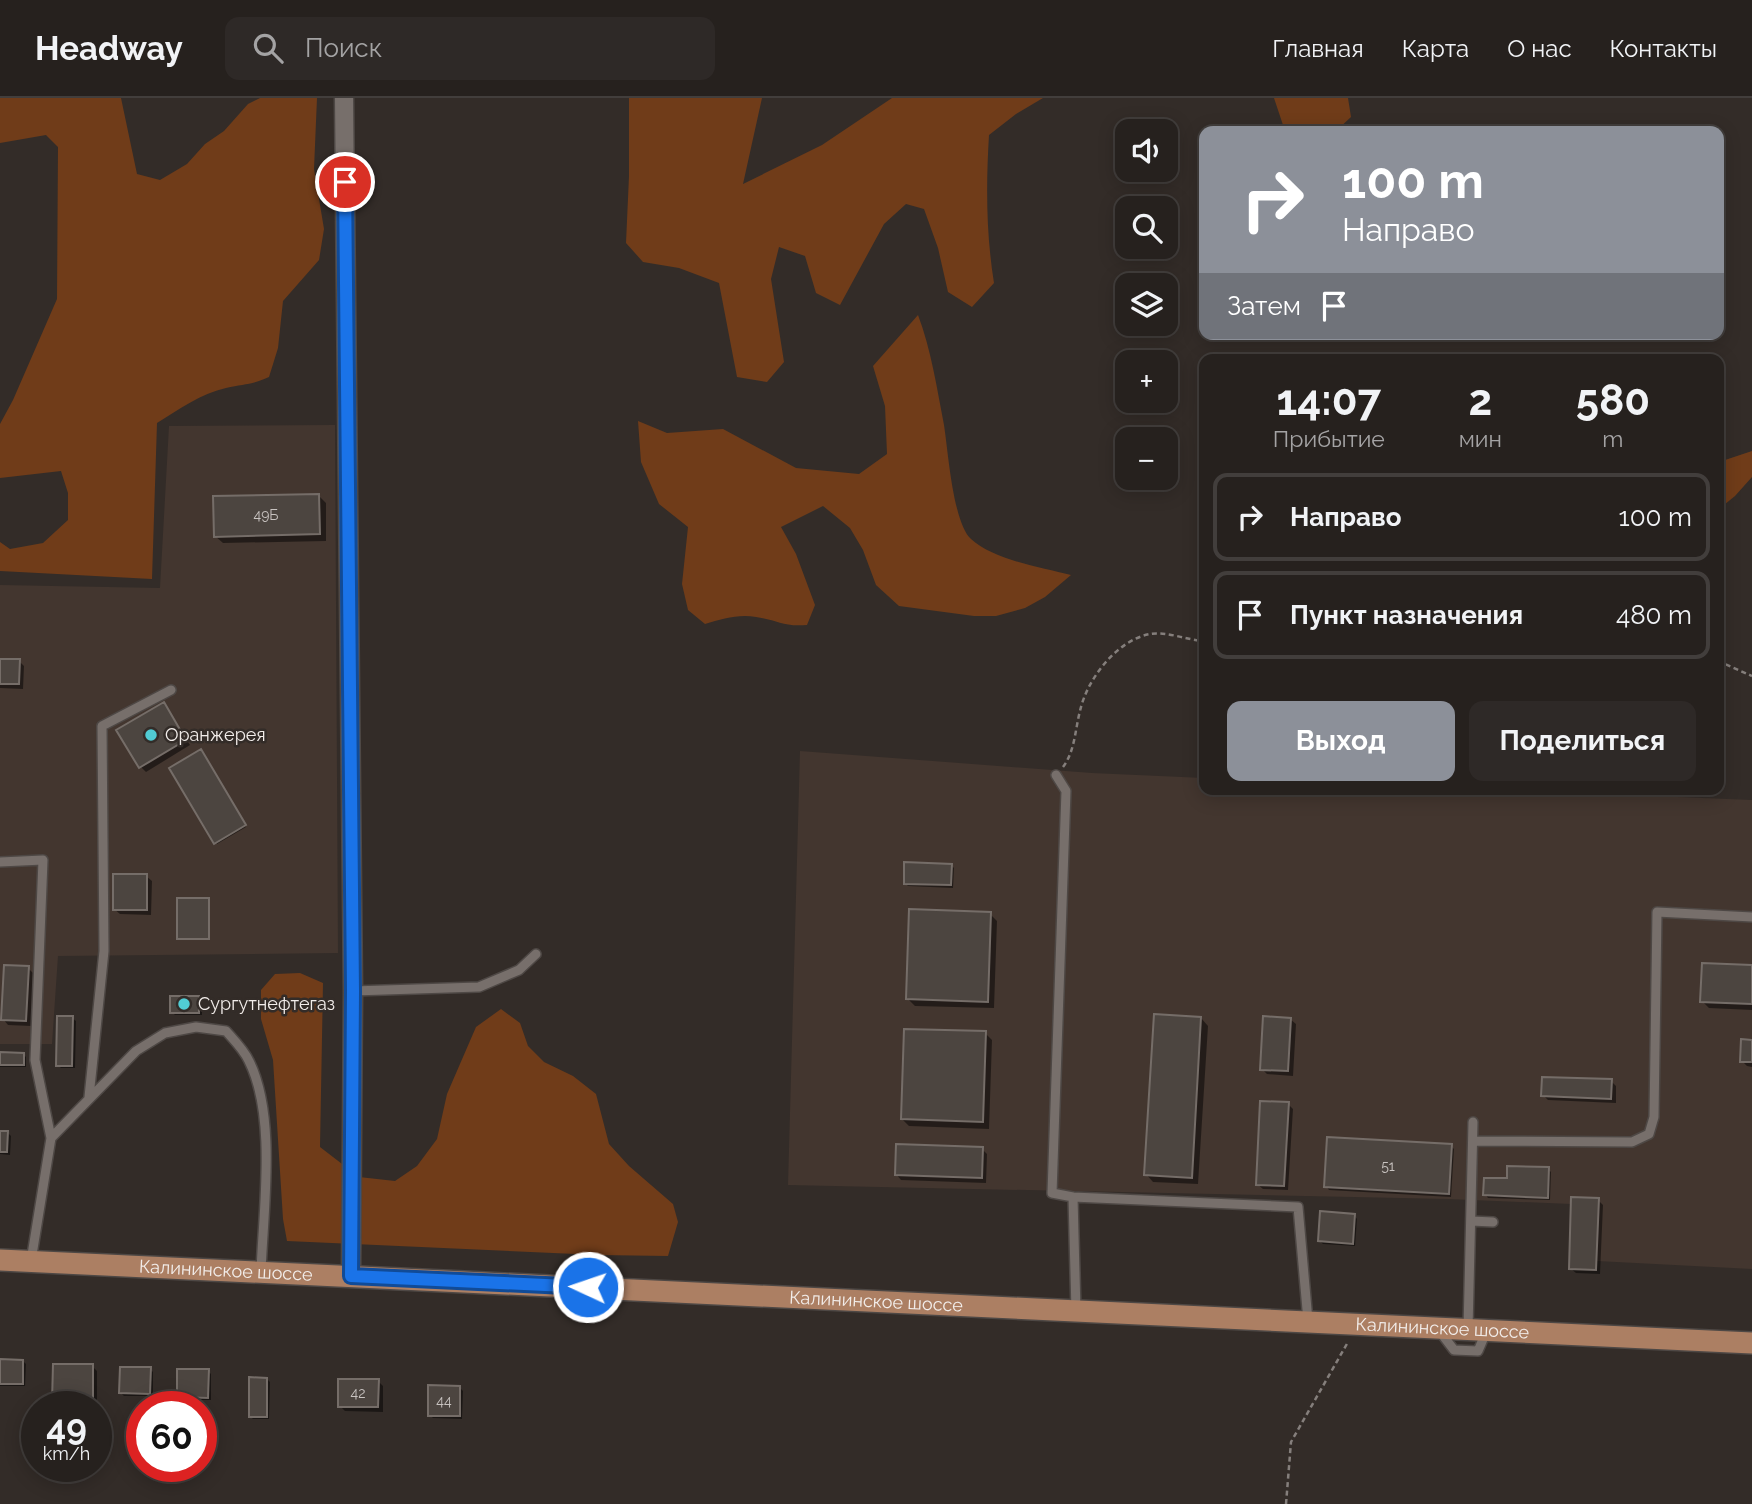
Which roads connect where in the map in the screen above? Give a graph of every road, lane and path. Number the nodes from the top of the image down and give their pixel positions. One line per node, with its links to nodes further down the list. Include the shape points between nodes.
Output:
1 (344, 98): 10 (street)
2 (1199, 640): 6 (path, via 1152,633 1125,643 1102,663 1080,707 1071,757)
3 (1724, 664): 4 (path)
4 (1752, 676)
5 (171, 690): 11 (lane, via 102,726 104,951)
6 (1056, 775): 15 (lane, via 1066,792 1052,1194)
7 (0, 862): 13 (lane, via 43,860 35,1060)
8 (1752, 918): 14 (lane, via 1657,912 1654,1117 1649,1134 1632,1142)
9 (536, 954): 10 (lane, via 519,970 479,987)
10 (353, 991): 21 (street)
11 (89, 1097): 13 (lane); 20 (lane, via 136,1051 165,1033 197,1027 226,1031 249,1061 266,1137)
12 (1473, 1122): 14 (lane)
13 (51, 1138): 19 (lane)
14 (1473, 1141): 16 (lane)
15 (1073, 1197): 22 (lane); 23 (lane, via 1298,1207)
16 (1471, 1221): 17 (lane); 25 (lane)
17 (1493, 1222)
18 (0, 1260): 19 (main road, Калининское шоссе)
19 (31, 1261): 20 (main road, Калининское шоссе)
20 (261, 1272): 21 (main road, Калининское шоссе)
21 (351, 1276): 22 (main road, Калининское шоссе)
22 (1076, 1311): 23 (main road, Калининское шоссе)
23 (1308, 1322): 24 (main road, Калининское шоссе)
24 (1358, 1324): 25 (main road, Калининское шоссе); 27 (path, via 1291,1442)
25 (1478, 1330): 26 (main road, Калининское шоссе)
26 (1752, 1343)
27 (1286, 1504)

